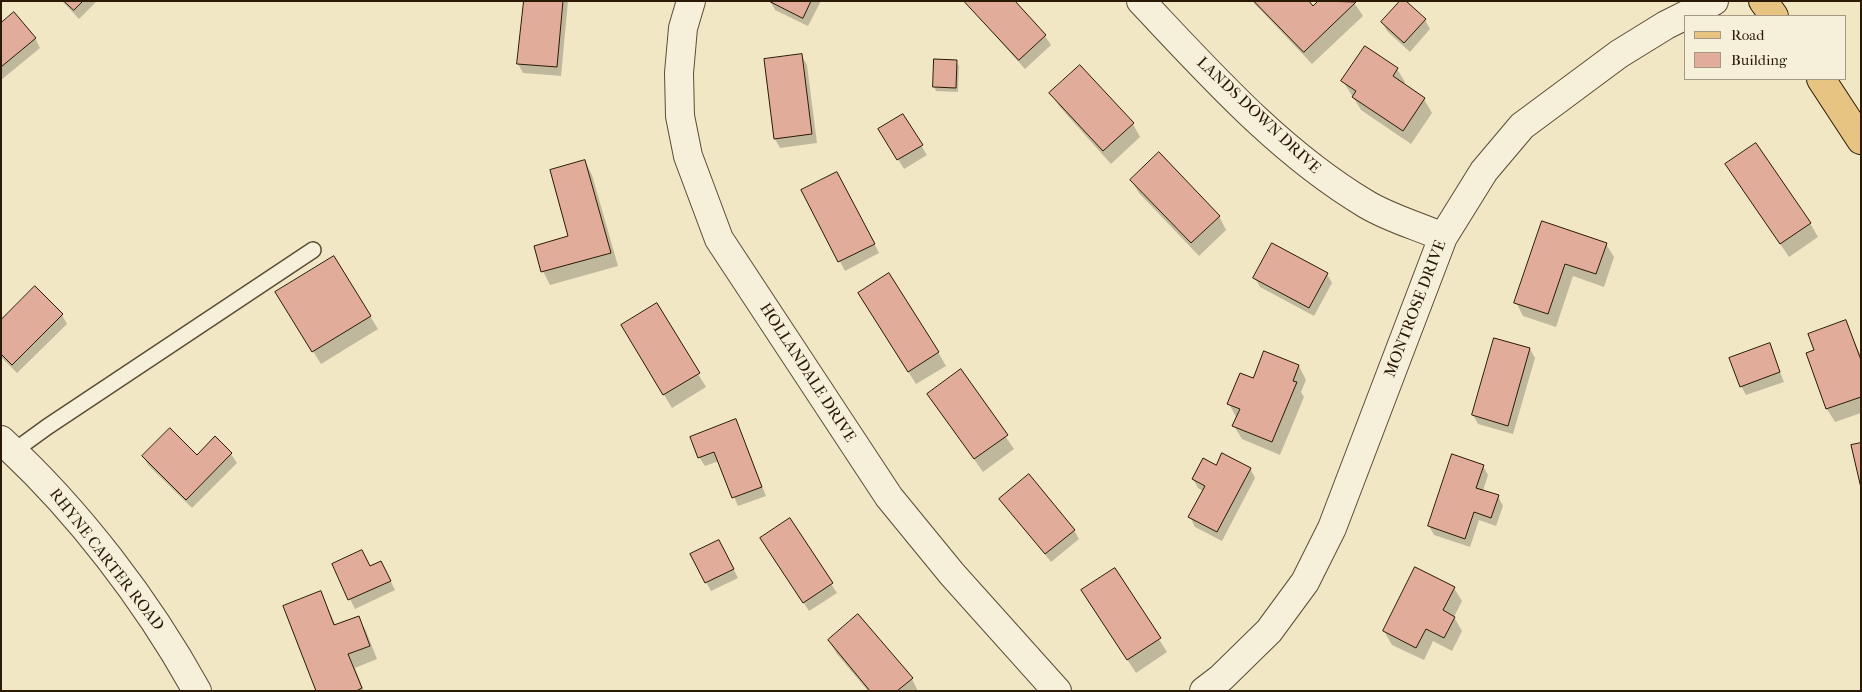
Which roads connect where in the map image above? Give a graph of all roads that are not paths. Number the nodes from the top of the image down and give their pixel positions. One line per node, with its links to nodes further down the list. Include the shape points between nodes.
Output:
1 (690, 1): 14 (street, HOLLANDALE DRIVE, via 683,28 679,73 680,116 688,156 719,239 889,497 952,574)
2 (1140, 1): 10 (street, LANDS DOWN DRIVE, via 1222,87 1313,170 1368,206)
3 (1714, 1): 6 (street, MONTROSE DRIVE)
4 (1763, 1): 7 (main road)
5 (1684, 15): 10 (street, MONTROSE DRIVE, via 1619,54 1522,126 1484,171)
6 (1685, 15)
7 (1773, 15)
8 (1822, 80): 9 (main road)
9 (1861, 140)
10 (1443, 237): 15 (street, MONTROSE DRIVE, via 1332,528 1305,582 1269,631)
11 (312, 250): 12 (lane, via 47,427)
12 (7, 446): 13 (street, RHYNE CARTER ROAD, via 78,520 154,619)
13 (198, 691)
14 (1057, 691)
15 (1204, 691)

